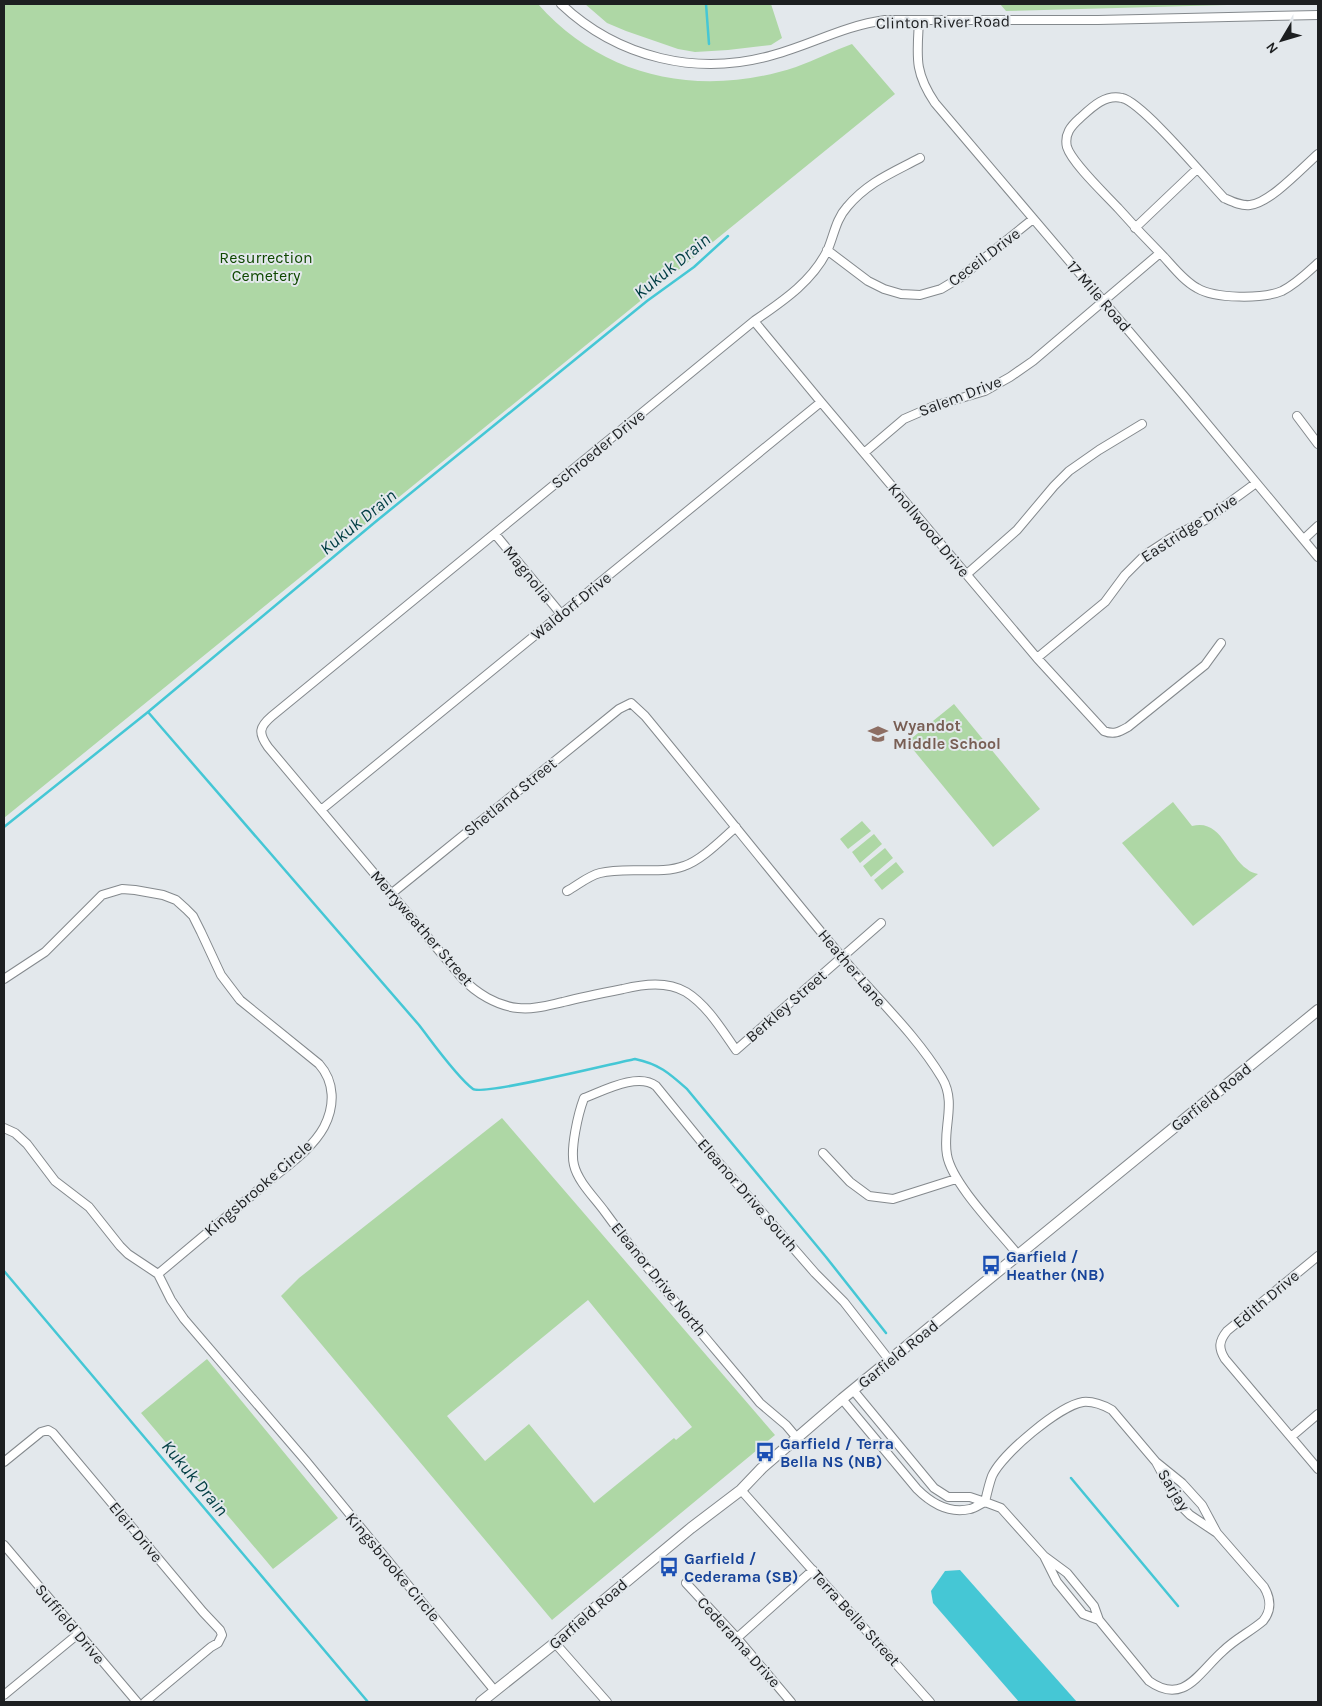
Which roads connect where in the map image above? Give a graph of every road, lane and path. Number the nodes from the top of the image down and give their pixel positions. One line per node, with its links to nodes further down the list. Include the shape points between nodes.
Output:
1 (561, 4): 3 (street, Clinton River Road, via 591,29 620,45 661,58 700,65 734,64 774,55 867,23)
2 (1318, 15): 3 (street, Clinton River Road)
3 (919, 21): 7 (street, 17 Mile Road, via 918,65 926,88)
4 (1318, 154): 6 (street, via 1270,197 1248,205 1224,198)
5 (920, 158): 9 (street, Schroeder Drive, via 879,178 847,207 840,215)
6 (1197, 169): 8 (street); 8 (street, via 1143,111 1126,100 1105,99 1074,122 1066,136 1070,153)
7 (1033, 220): 9 (street, Ceceil Drive, via 961,277 941,289 920,295 884,289); 12 (street, 17 Mile Road)
8 (1135, 228): 10 (street)
9 (827, 250): 13 (street, Schroeder Drive, via 809,277 785,300)
10 (1160, 253): 11 (street, via 1191,284 1206,292 1226,296 1279,292 1298,281); 12 (street, Salem Drive)
11 (1318, 263)
12 (1104, 302): 18 (street, Salem Drive, via 1010,377 985,391 904,419); 19 (street, 17 Mile Road)
13 (754, 321): 14 (street, Knollwood Drive); 21 (street, Schroeder Drive)
14 (821, 402): 18 (street, Knollwood Drive); 25 (street, Waldorf Drive)
15 (1297, 416): 17 (street)
16 (1142, 424): 24 (street, via 1069,471 1017,530)
17 (1318, 444)
18 (864, 453): 24 (street, Knollwood Drive)
19 (1256, 483): 22 (street, 17 Mile Road); 27 (street, Eastridge Drive, via 1207,519 1145,555 1099,608)
20 (1318, 526): 22 (street)
21 (495, 534): 25 (street, Magnolia); 29 (street, Schroeder Drive, via 272,716)
22 (1304, 539): 23 (street, 17 Mile Road)
23 (1318, 557)
24 (967, 574): 27 (street, Knollwood Drive)
25 (561, 614): 30 (street, Waldorf Drive)
26 (1221, 643): 27 (street, Knollwood Drive, via 1205,665 1128,727 1110,734)
27 (1038, 658)
28 (631, 703): 31 (street, Heather Lane); 33 (street, Shetland Street, via 619,709)
29 (261, 730): 30 (street, Merryweather Street, via 268,748)
30 (321, 810): 33 (street, Merryweather Street)
31 (736, 827): 32 (street, via 685,866 600,873); 35 (street, Heather Lane)
32 (567, 891)
33 (391, 894): 38 (street, Merryweather Street, via 466,982 503,1005 519,1009 539,1007 630,987 651,984 673,986 694,998)
34 (882, 923): 35 (street, Berkley Street)
35 (842, 957): 38 (street, Berkley Street); 42 (street, Heather Lane, via 924,1050 944,1079 950,1100 947,1156)
36 (4, 978): 45 (street, Kingsbrooke Circle, via 45,952 102,895 122,889 163,894 176,900 193,916 215,965 240,1000 318,1064 328,1076 332,1102 324,1126 315,1139 234,1212)
37 (1318, 1012): 43 (main road, Garfield Road)
38 (736, 1050)
39 (584, 1098): 46 (street, Eleanor Drive South, via 638,1080 656,1086 815,1273 844,1302); 51 (street, Eleanor Drive North, via 572,1158 580,1178 621,1235 760,1404)
40 (4, 1128): 45 (street, via 16,1133 27,1144 55,1181 89,1207 128,1254)
41 (823, 1152): 42 (street, via 850,1182 869,1196 893,1199)
42 (956, 1179): 43 (street, Heather Lane)
43 (1019, 1256): 46 (main road, Garfield Road)
44 (1318, 1256): 50 (street, Edith Drive, via 1228,1331 1220,1345 1225,1359)
45 (158, 1274): 68 (street, Kingsbrooke Circle, via 177,1310)
46 (890, 1361): 47 (main road, Garfield Road)
47 (853, 1390): 48 (main road, Garfield Road); 52 (street)
48 (842, 1399): 51 (main road, Garfield Road); 55 (street)
49 (1318, 1414): 50 (street)
50 (1291, 1437): 56 (street)
51 (797, 1438): 57 (main road, Garfield Road)
52 (906, 1455): 55 (street); 58 (street, via 934,1488 948,1497 970,1497)
53 (4, 1462): 71 (street, Eleir Drive, via 41,1432 48,1430 53,1433 220,1630 222,1635 218,1643)
54 (1156, 1462): 58 (street, Sarjay, via 1112,1410 1091,1402 1069,1406 1024,1439 1002,1462 992,1475); 59 (street, Sarjay, via 1202,1505); 59 (street, Sarjay, via 1178,1503)
55 (896, 1463): 58 (street, via 930,1502 948,1509 970,1509)
56 (1318, 1469)
57 (741, 1490): 62 (street, Terra Bella Street); 67 (main road, Garfield Road)
58 (985, 1502): 61 (street, via 1001,1508)
59 (1217, 1533): 64 (street, Sarjay, via 1264,1587 1270,1606 1263,1621 1224,1649 1192,1684 1170,1692 1149,1681)
60 (4, 1546): 65 (street, Suffield Drive)
61 (1044, 1556): 64 (street, via 1067,1573 1094,1606); 64 (street, via 1057,1582 1083,1614)
62 (813, 1570): 66 (street); 75 (street, Terra Bella Street)
63 (686, 1583): 66 (street, Cederama Drive)
64 (1099, 1620)
65 (78, 1634): 69 (street); 70 (street, Suffield Drive)
66 (737, 1638): 74 (street, Cederama Drive)
67 (555, 1643): 68 (main road, Garfield Road); 73 (street)
68 (495, 1691): 72 (main road, Garfield Road)
69 (4, 1695)
70 (137, 1702)
71 (146, 1702)
72 (481, 1702)
73 (607, 1702)
74 (792, 1702)
75 (930, 1702)

